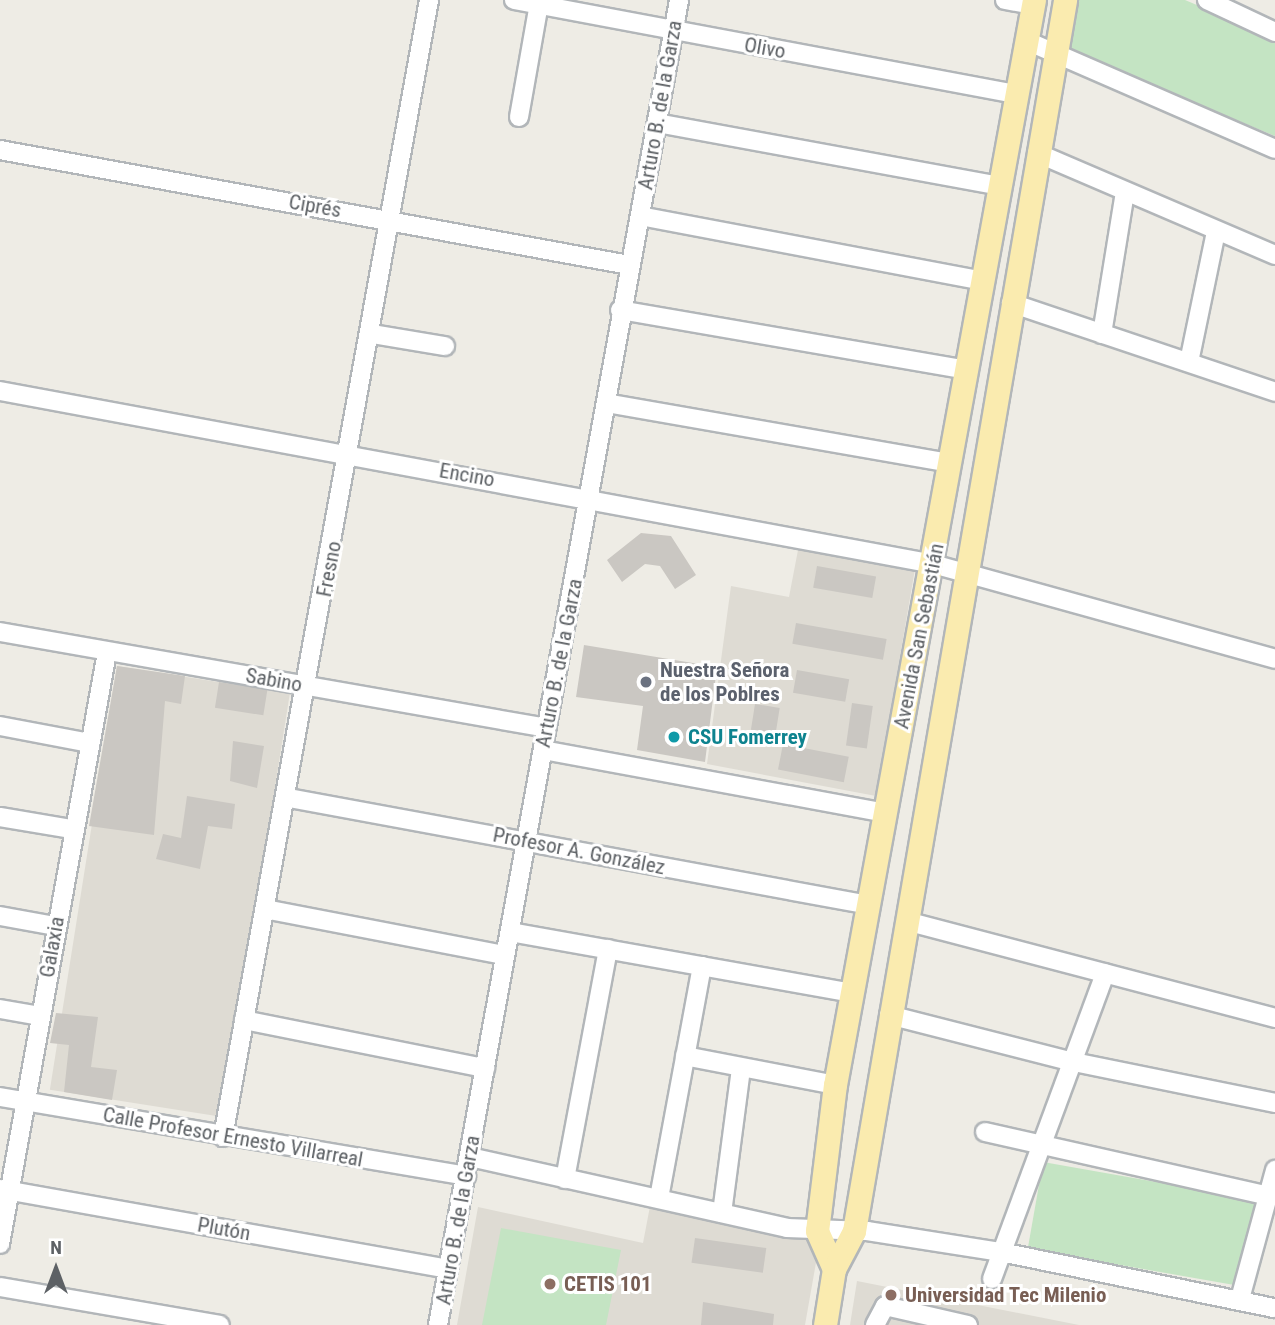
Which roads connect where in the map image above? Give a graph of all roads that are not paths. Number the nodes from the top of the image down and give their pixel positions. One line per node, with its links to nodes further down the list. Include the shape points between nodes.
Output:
1 (429, 0): 21 (street, Fresno)
2 (679, 0): 8 (street, Arturo B. de la Garza)
3 (1005, 0): 7 (street)
4 (1065, 0): 11 (main road, Avenida San Sebastián)
5 (1207, 0): 9 (street)
6 (528, 2): 8 (street, Olivo); 13 (street)
7 (1034, 3): 10 (main road, Avenida San Sebastián)
8 (673, 31): 12 (street, Olivo); 14 (street, Arturo B. de la Garza)
9 (1275, 32)
10 (1027, 41): 11 (street); 12 (main road, Avenida San Sebastián)
11 (1056, 55): 15 (street); 17 (main road, Avenida San Sebastián)
12 (1016, 93): 18 (main road, Avenida San Sebastián)
13 (519, 117)
14 (657, 123): 18 (street); 20 (street, Arturo B. de la Garza)
15 (1275, 149)
16 (0, 150): 21 (street, Ciprés)
17 (1037, 153): 19 (street); 26 (main road, Avenida San Sebastián)
18 (1000, 186): 25 (main road, Avenida San Sebastián)
19 (1125, 192): 22 (street); 29 (street)
20 (640, 216): 24 (street, Arturo B. de la Garza); 25 (street)
21 (391, 219): 24 (street, Ciprés); 28 (street, Fresno)
22 (1216, 232): 23 (street); 31 (street)
23 (1275, 255)
24 (629, 265): 27 (street, Arturo B. de la Garza)
25 (984, 281): 32 (main road, Avenida San Sebastián)
26 (1011, 303): 29 (street); 40 (main road, Avenida San Sebastián)
27 (620, 310): 32 (street); 35 (street, Arturo B. de la Garza)
28 (373, 334): 30 (street); 36 (street, Fresno)
29 (1102, 334): 31 (street)
30 (446, 346)
31 (1189, 362): 33 (street)
32 (967, 370): 37 (main road, Avenida San Sebastián)
33 (1273, 390)
34 (0, 391): 36 (street, Encino)
35 (606, 403): 37 (street); 38 (street, Arturo B. de la Garza)
36 (352, 454): 38 (street, Encino); 44 (street, Fresno)
37 (950, 463): 39 (main road, Avenida San Sebastián)
38 (590, 497): 39 (street, Encino); 46 (street, Arturo B. de la Garza)
39 (933, 565): 40 (street, Encino); 50 (main road, Avenida San Sebastián)
40 (965, 573): 43 (street, Encino); 57 (main road, Avenida San Sebastián)
41 (0, 632): 42 (street, Sabino)
42 (107, 652): 44 (street, Sabino); 47 (street, Galaxia)
43 (1275, 659)
44 (307, 685): 46 (street, Sabino); 49 (street, Fresno)
45 (0, 726): 47 (street)
46 (547, 728): 48 (street, Arturo B. de la Garza)
47 (90, 743): 52 (street, Galaxia)
48 (543, 750): 50 (street); 53 (street, Arturo B. de la Garza)
49 (289, 799): 53 (street, Profesor A. González); 55 (street, Fresno)
50 (885, 813): 54 (main road, Avenida San Sebastián)
51 (0, 817): 52 (street)
52 (72, 829): 58 (street, Galaxia)
53 (528, 841): 54 (street, Profesor A. González); 59 (street, Arturo B. de la Garza)
54 (869, 905): 64 (main road, Avenida San Sebastián)
55 (265, 909): 61 (street); 69 (street, Fresno)
56 (0, 916): 58 (street)
57 (906, 921): 63 (street); 67 (main road, Avenida San Sebastián)
58 (55, 926): 66 (street, Galaxia)
59 (510, 932): 60 (street); 61 (street, Arturo B. de la Garza)
60 (608, 949): 62 (street); 84 (street)
61 (505, 955): 72 (street, Arturo B. de la Garza)
62 (702, 966): 64 (street); 70 (street)
63 (1105, 973): 68 (street); 71 (street)
64 (853, 993): 74 (main road, Avenida San Sebastián)
65 (0, 1009): 66 (street)
66 (39, 1016): 76 (street, Galaxia)
67 (889, 1016): 71 (street); 89 (main road, Avenida San Sebastián)
68 (1275, 1018)
69 (244, 1020): 72 (street); 79 (street, Fresno)
70 (685, 1056): 73 (street); 87 (street)
71 (1069, 1062): 77 (street); 80 (street)
72 (485, 1068): 81 (street, Arturo B. de la Garza)
73 (741, 1069): 74 (street); 88 (street)
74 (835, 1085): 89 (main road, Avenida San Sebastián)
75 (0, 1097): 76 (street, Calle Profesor Ernesto Villarreal)
76 (23, 1101): 79 (street, Calle Profesor Ernesto Villarreal); 85 (street, Galaxia)
77 (1275, 1103)
78 (985, 1132): 80 (street)
79 (223, 1137): 83 (street, Calle Profesor Ernesto Villarreal)
80 (1040, 1147): 86 (street); 91 (street)
81 (470, 1157): 83 (street, Arturo B. de la Garza); 84 (street)
82 (1275, 1170): 86 (street)
83 (466, 1176): 92 (street, Arturo B. de la Garza)
84 (565, 1179): 87 (street)
85 (4, 1190): 90 (street, Galaxia); 92 (street, Plutón)
86 (1268, 1196): 96 (street)
87 (659, 1198): 88 (street)
88 (722, 1213): 89 (street)
89 (835, 1231): 91 (street); 93 (main road); 93 (main road, Avenida San Sebastián)
90 (0, 1244)
91 (1001, 1252): 94 (street); 96 (street)
92 (448, 1269): 99 (street, Arturo B. de la Garza)
93 (834, 1269): 100 (main road, Avenida San Sebastián)
94 (992, 1279)
95 (0, 1287): 98 (street)
96 (1240, 1299): 97 (street)
97 (1275, 1308)
98 (220, 1325)
99 (439, 1325)
100 (825, 1325)
101 (875, 1325): 102 (street, via 885,1306)
102 (968, 1325)

